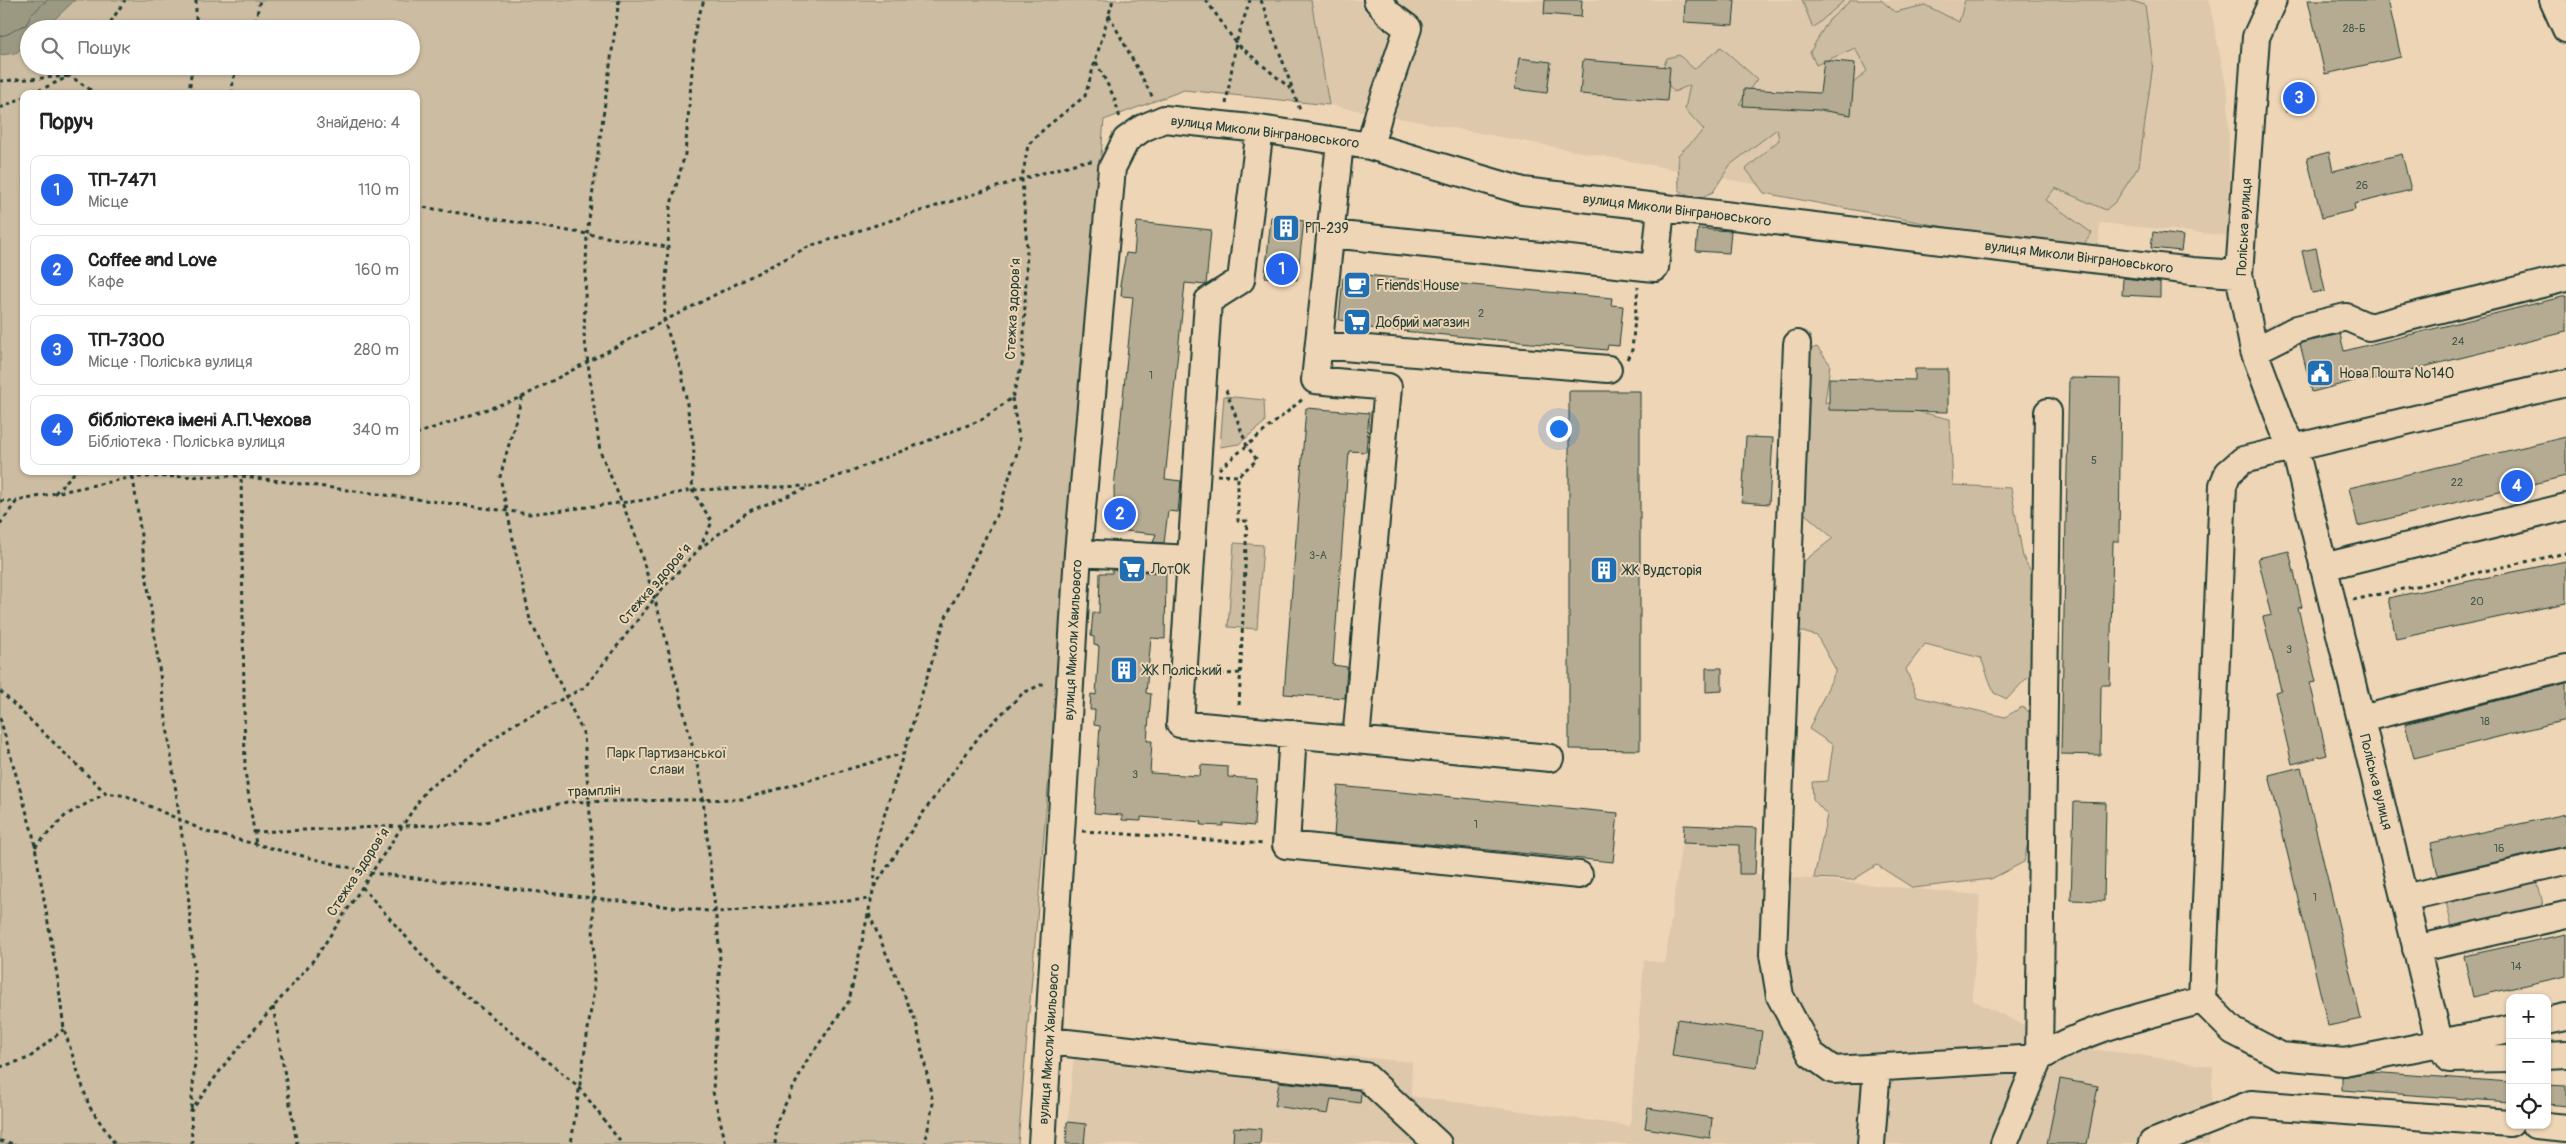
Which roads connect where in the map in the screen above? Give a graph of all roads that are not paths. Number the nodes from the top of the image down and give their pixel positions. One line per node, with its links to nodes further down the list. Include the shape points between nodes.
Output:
1 (1377, 0): 7 (street, via 1388,14 1408,28)
2 (2273, 0): 11 (street, Поліська вулиця, via 2256,37)
3 (2553, 0): 4 (street)
4 (2566, 29)
5 (1260, 129): 6 (street, вулиця Миколи Вінграновського); 8 (street, вулиця Миколи Вінграновського, via 1164,119 1144,128); 22 (street, via 1241,280 1208,301)
6 (1340, 142): 7 (street, вулиця Миколи Вінграновського); 10 (street)
7 (1370, 146): 9 (street, вулиця Миколи Вінграновського, via 1523,192)
8 (1122, 147): 21 (street, вулиця Миколи Хвильового, via 1112,168)
9 (1661, 208): 10 (street, via 1655,268); 11 (street, вулиця Миколи Вінграновського)
10 (1331, 234): 14 (street)
11 (2239, 274): 15 (street, Поліська вулиця)
12 (2566, 278): 15 (street, via 2369,327 2346,317 2297,329)
13 (1797, 344): 44 (street, via 1773,954 1780,996 1811,1054 1833,1070)
14 (1319, 345): 16 (street); 27 (street, via 1315,380 1388,387)
15 (2254, 351): 19 (street, Поліська вулиця, via 2283,428)
16 (1608, 369)
17 (2566, 383): 19 (street)
18 (2048, 412): 42 (street)
19 (2295, 449): 23 (street, Поліська вулиця); 34 (street, via 2243,460 2228,473 2223,485)
20 (2566, 507): 23 (street)
21 (1078, 553): 22 (street); 38 (street, вулиця Миколи Хвильового)
22 (1192, 559): 26 (street, via 1180,724)
23 (2323, 566): 25 (street, Поліська вулиця)
24 (2566, 668): 25 (street)
25 (2361, 719): 31 (street, Поліська вулиця)
26 (1292, 734): 27 (street); 30 (street, via 1286,846)
27 (1356, 740): 28 (street)
28 (1550, 758)
29 (2566, 861): 31 (street)
30 (1579, 875)
31 (2404, 898): 33 (street, Поліська вулиця)
32 (2566, 915): 33 (street)
33 (2416, 948): 39 (street, Поліська вулиця)
34 (2202, 1000): 39 (street, via 2232,1032 2281,1056 2344,1062); 42 (street, via 2058,1046)
35 (2566, 1017): 36 (street)
36 (2551, 1020)
37 (2506, 1030): 39 (street)
38 (1049, 1041): 49 (street, вулиця Миколи Хвильового); 50 (street, via 1365,1076)
39 (2440, 1045): 43 (street, via 2449,1058)
40 (2551, 1056): 41 (street)
41 (2566, 1056)
42 (2039, 1058): 44 (street); 52 (street)
43 (2506, 1058)
44 (1877, 1068): 51 (street)
45 (2506, 1123): 48 (street, via 2251,1104)
46 (2551, 1127): 47 (street)
47 (2566, 1128)
48 (2152, 1143)
49 (1042, 1144)
50 (1438, 1144)
51 (1871, 1144)
52 (2004, 1144)

